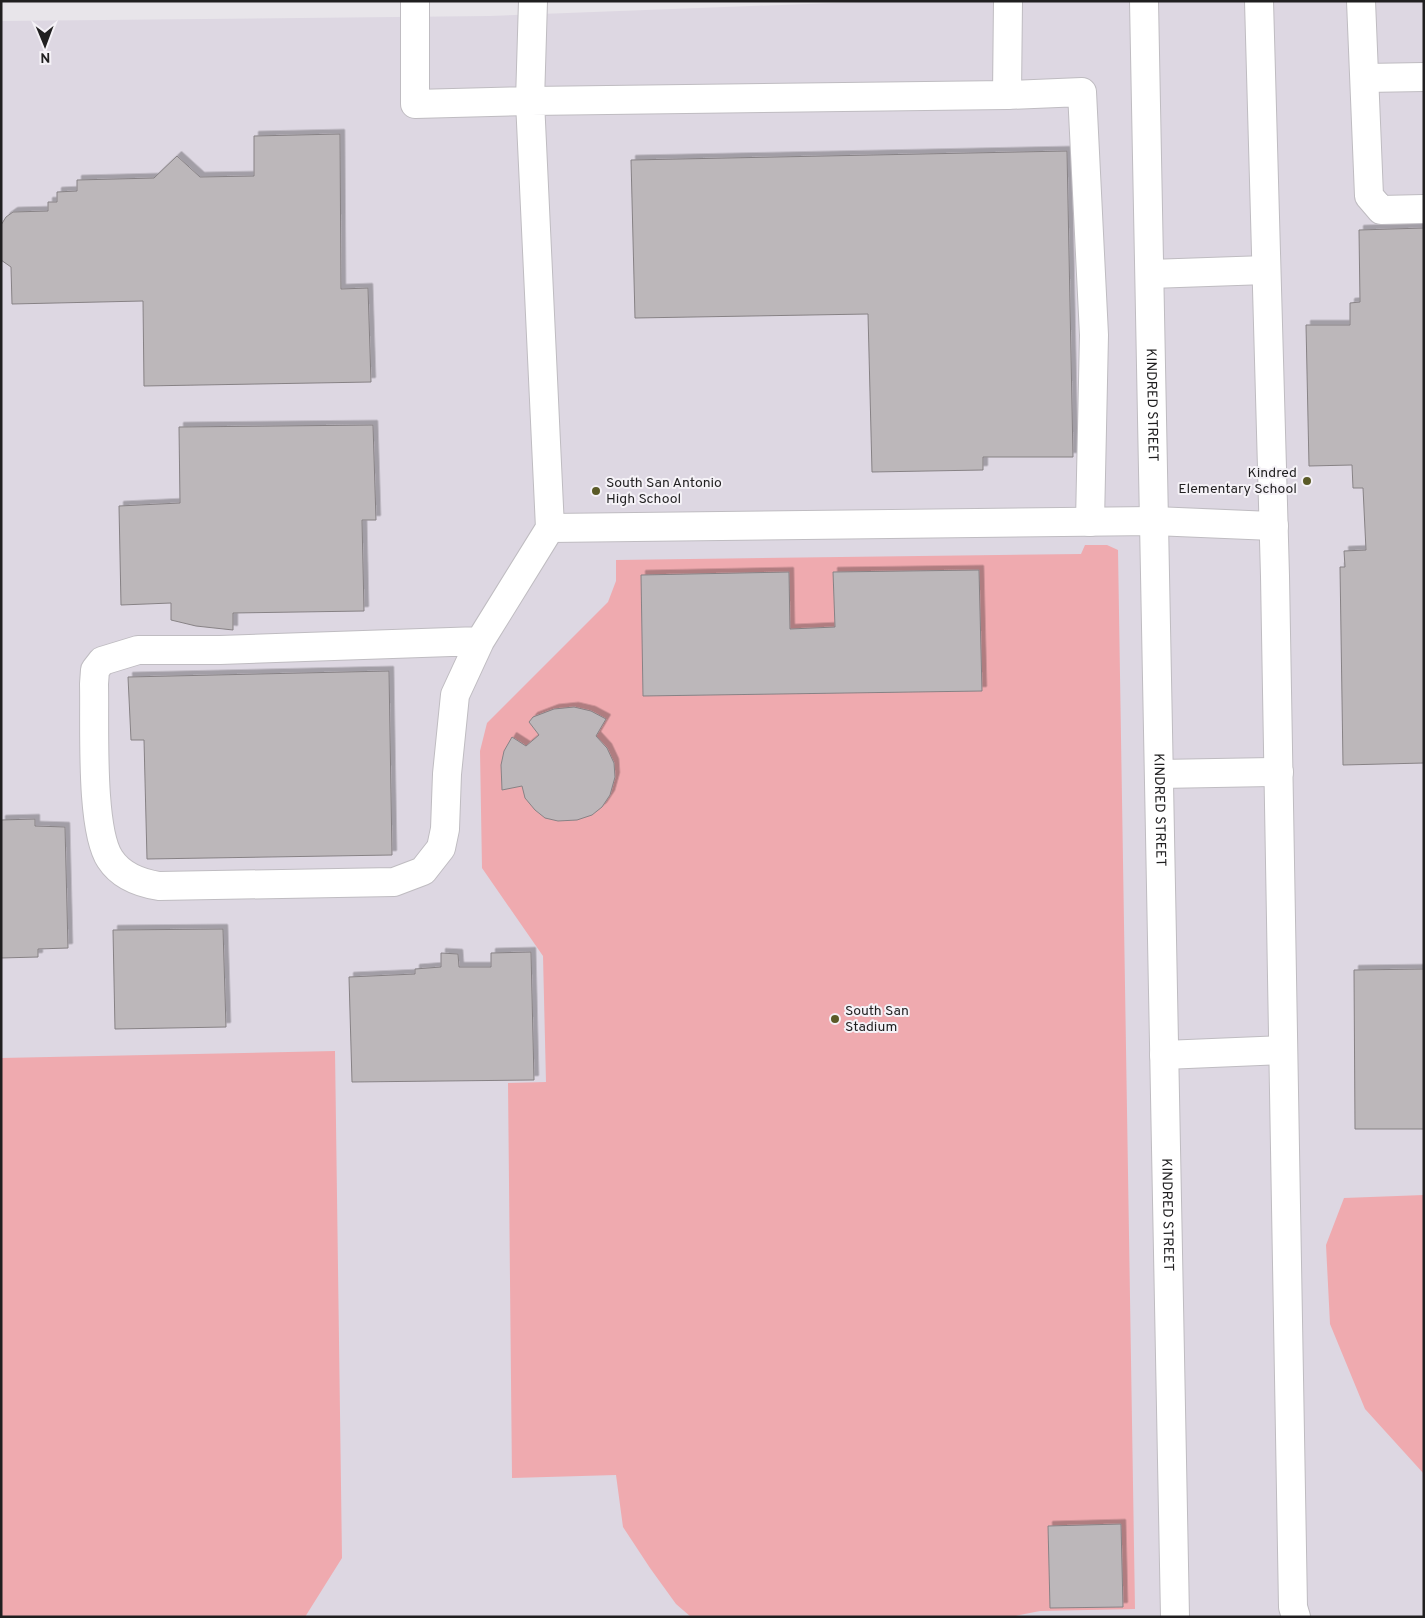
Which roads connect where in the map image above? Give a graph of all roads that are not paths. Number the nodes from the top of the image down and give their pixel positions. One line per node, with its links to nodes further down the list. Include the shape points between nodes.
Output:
1 (415, 1): 10 (street, via 416,104)
2 (533, 1): 10 (street)
3 (1008, 1): 9 (street)
4 (1144, 1): 13 (street, KINDRED STREET)
5 (1259, 1): 12 (street)
6 (1361, 1): 8 (street)
7 (1424, 77): 8 (street)
8 (1364, 78): 11 (street, via 1370,196 1381,210)
9 (1007, 95): 10 (street); 15 (street, via 1082,92 1094,335)
10 (530, 101): 17 (street)
11 (1424, 209)
12 (1266, 270): 13 (street); 16 (street)
13 (1150, 274): 14 (street, KINDRED STREET)
14 (1154, 521): 15 (street); 16 (street); 20 (street, KINDRED STREET)
15 (1090, 522): 17 (street)
16 (1274, 526): 19 (street)
17 (550, 528): 18 (street)
18 (480, 641): 18 (street, via 455,695 444,835 440,848 423,871 394,882 159,886 141,883 111,860 102,844 98,819 94,684 96,670 102,661 138,650)
19 (1279, 772): 20 (street); 21 (street)
20 (1159, 774): 22 (street, KINDRED STREET)
21 (1284, 1050): 22 (street); 24 (street, via 1293,1607)
22 (1164, 1055): 23 (street, KINDRED STREET)
23 (1175, 1617)
24 (1296, 1617)

